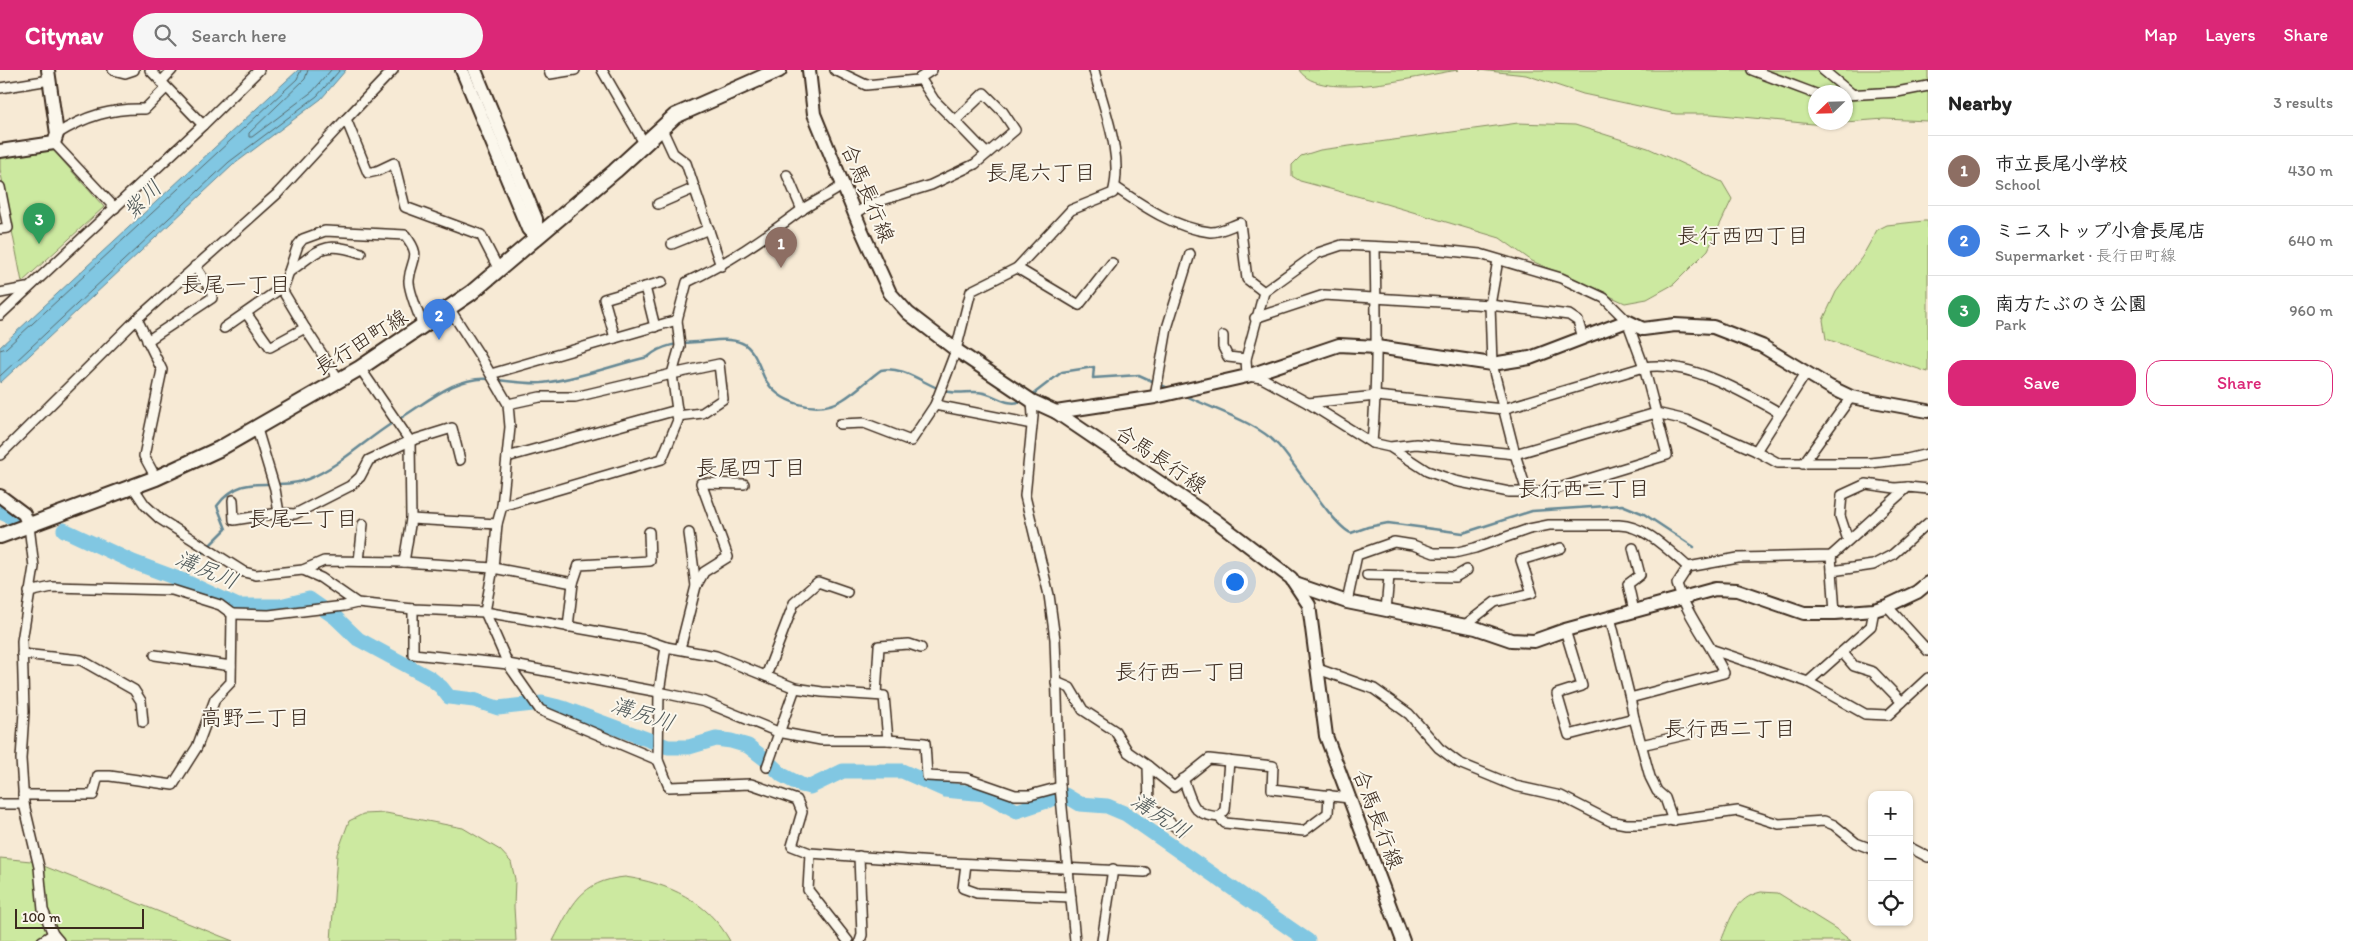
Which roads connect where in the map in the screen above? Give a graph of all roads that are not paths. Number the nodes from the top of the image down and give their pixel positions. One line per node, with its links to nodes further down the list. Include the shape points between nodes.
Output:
1 (113, 70): 2 (street, via 125,73)
2 (134, 70)
3 (150, 70): 21 (street)
4 (172, 70): 21 (street)
5 (258, 70): 29 (street)
6 (393, 70): 27 (street)
7 (462, 70): 46 (street, via 528,229)
8 (475, 70): 46 (street, via 536,219)
9 (549, 70): 10 (street, via 550,74)
10 (575, 70)
11 (602, 70): 32 (street)
12 (779, 70): 30 (main road, 長行田町線, via 689,108)
13 (809, 70): 36 (street, 合馬長行線, via 814,114)
14 (835, 70): 20 (street, via 866,85)
15 (932, 70): 20 (street)
16 (1094, 70): 38 (street, via 1108,120 1116,165)
17 (1752, 70): 25 (street)
18 (1823, 70): 22 (street)
19 (49, 75): 24 (street); 31 (street)
20 (920, 78): 28 (street, via 934,100)
21 (164, 85): 29 (street); 31 (street, via 145,109 121,109 99,114 72,125)
22 (1839, 85)
23 (1928, 86): 26 (street, via 1898,92)
24 (0, 88)
25 (1808, 91)
26 (1853, 94)
27 (346, 119): 53 (street, via 277,194); 56 (street, via 368,173 394,163 405,207 481,235)
28 (955, 121): 34 (street); 34 (street, via 984,93 1003,112 1015,130)
29 (203, 125): 41 (street)
30 (661, 126): 32 (main road, 長行田町線); 39 (street, via 673,153 686,163)
31 (56, 139): 33 (street); 41 (street)
32 (644, 143): 46 (main road, 長行田町線)
33 (0, 151)
34 (987, 154): 43 (street, via 975,164 931,185 870,204)
35 (787, 175): 42 (street)
36 (843, 185): 42 (street); 43 (street, 合馬長行線)
37 (0, 187): 44 (street, via 8,228)
38 (1115, 187): 55 (street, via 1113,193 1071,210); 62 (street, via 1152,212 1182,224 1212,232 1240,223 1247,279)
39 (695, 188): 40 (street); 45 (street)
40 (658, 204)
41 (115, 208): 60 (street)
42 (802, 210): 54 (street)
43 (855, 214): 82 (street, 合馬長行線, via 890,292 908,313)
44 (0, 229)
45 (709, 229): 47 (street); 54 (street)
46 (536, 237): 56 (main road, 長行田町線)
47 (672, 244)
48 (1375, 247): 51 (street, via 1480,254); 62 (street, via 1342,245 1318,253); 64 (street)
49 (361, 253): 57 (street, via 347,248 325,247)
50 (1190, 254): 93 (street, via 1167,328)
51 (1498, 260): 65 (street); 72 (street, via 1562,278 1604,298)
52 (1112, 263): 55 (street, via 1079,305)
53 (195, 266): 70 (street); 80 (street, via 212,292 212,298)
54 (721, 266): 71 (street, via 687,282)
55 (1017, 268): 82 (street, via 971,290)
56 (499, 270): 66 (main road, 長行田町線)
57 (289, 272): 61 (street); 73 (street, via 303,239 325,231 406,235 414,246 415,259 409,281)
58 (662, 282): 59 (street)
59 (644, 287): 74 (street); 78 (street, via 604,298)
60 (26, 288): 63 (street); 68 (street)
61 (281, 288): 67 (street); 76 (street)
62 (1264, 292): 69 (street)
63 (0, 293)
64 (1376, 298): 65 (street); 69 (street, via 1324,295); 81 (street)
65 (1490, 305): 79 (street, via 1569,315 1578,321); 84 (street)
66 (449, 308): 73 (main road, 長行田町線); 88 (street)
67 (246, 313): 75 (street); 76 (street, via 270,347)
68 (0, 315)
69 (1255, 318): 83 (street)
70 (137, 319): 80 (street); 114 (street)
71 (677, 320): 74 (street); 89 (street, via 680,346)
72 (1627, 321): 79 (street); 85 (street); 87 (street, via 1643,329 1675,325 1713,326 1762,346)
73 (423, 326): 86 (main road, 長行田町線)
74 (655, 327): 78 (street)
75 (224, 328)
76 (305, 328): 91 (street)
77 (1223, 336): 83 (street, via 1228,358)
78 (615, 338): 88 (street)
79 (1583, 338): 84 (street, via 1530,358)
80 (147, 341): 118 (street, via 162,370 144,456)
81 (1377, 347): 84 (street); 90 (street, via 1339,345); 92 (street)
82 (956, 350): 95 (street, 合馬長行線); 98 (street)
83 (1246, 359): 90 (street)
84 (1492, 364): 99 (street)
85 (1644, 367): 99 (street); 103 (street); 104 (street, via 1660,364 1724,381)
86 (360, 368): 91 (main road, 長行田町線); 108 (street)
87 (1806, 373): 94 (street); 104 (street)
88 (491, 374): 97 (street)
89 (672, 374): 97 (street, via 575,397 540,397); 102 (street); 102 (street, via 719,364 723,399 702,413)
90 (1247, 376): 93 (street); 96 (street, via 1262,378)
91 (340, 380): 107 (main road, 長行田町線)
92 (1376, 396): 96 (street); 99 (street); 109 (street)
93 (1155, 397): 101 (street)
94 (1851, 397): 100 (street); 117 (street)
95 (1032, 401): 101 (street, 合馬長行線); 106 (street)
96 (1308, 403): 109 (street)
97 (508, 404): 115 (street)
98 (935, 405): 105 (street, via 912,441 864,423); 106 (street)
99 (1503, 409): 112 (street)
100 (1928, 411)
101 (1056, 412): 151 (street, 合馬長行線, via 1214,520)
102 (677, 413): 115 (street); 126 (street, via 662,459)
103 (1656, 413): 111 (street, via 1686,420); 112 (street); 123 (street, via 1667,455 1546,492)
104 (1780, 413): 111 (street)
105 (840, 424)
106 (1032, 424): 183 (street, via 1025,496 1049,595)
107 (257, 429): 118 (main road, 長行田町線); 127 (street)
108 (410, 441): 116 (street, via 452,428); 127 (street, via 369,460 360,477 350,486 295,514); 128 (street)
109 (1372, 443): 110 (street)
110 (1390, 447): 112 (street, via 1416,444); 123 (street, via 1427,470 1455,481 1509,492)
111 (1756, 451): 117 (street, via 1778,463)
112 (1515, 454): 123 (street)
113 (1928, 454): 117 (street, via 1907,460 1870,463)
114 (0, 455)
115 (507, 457): 126 (street)
116 (460, 460)
117 (1803, 464)
118 (156, 478): 120 (main road, 長行田町線)
119 (744, 484): 152 (street, via 701,483 728,557 704,572)
120 (133, 486): 132 (main road, 長行田町線); 144 (street, via 145,506 160,519 235,568 256,575)
121 (1908, 487): 122 (street); 136 (street); 136 (street, via 1866,484 1842,496 1840,516)
122 (1928, 489)
123 (1527, 492)
124 (0, 496): 132 (street, via 24,514)
125 (233, 500): 127 (street, via 234,520)
126 (502, 506): 131 (street)
127 (279, 512)
128 (411, 519): 131 (street); 141 (street)
129 (1928, 523): 146 (street, via 1892,555 1873,565)
130 (363, 524): 140 (street)
131 (497, 524): 143 (street)
132 (29, 526): 135 (main road, 長行田町線); 153 (street, via 34,567)
133 (650, 532): 150 (street, via 650,561 579,565)
134 (689, 533): 152 (street)
135 (0, 536)
136 (1848, 540): 139 (street)
137 (1561, 548): 167 (street, via 1521,560 1532,593 1495,602)
138 (1633, 548): 162 (street, via 1640,575 1628,584)
139 (1831, 556): 142 (street, via 1738,558); 146 (street)
140 (359, 561): 141 (street); 144 (street, via 324,561)
141 (404, 562): 143 (street)
142 (1688, 567): 155 (street, via 1677,584); 156 (street, via 1646,533 1630,526 1549,525 1454,553 1434,553 1394,542 1382,545 1357,556)
143 (493, 568): 150 (street); 163 (street)
144 (303, 570): 157 (street, via 321,578)
145 (1467, 570): 148 (street, via 1455,577)
146 (1832, 570): 164 (street)
147 (1368, 575): 148 (street)
148 (1389, 576): 160 (street)
149 (1928, 583): 158 (street)
150 (573, 584): 168 (street)
151 (1298, 585): 156 (street); 180 (street, 合馬長行線, via 1309,605)
152 (696, 586): 172 (street)
153 (29, 592): 165 (street, via 52,587 172,590 220,605); 176 (street)
154 (847, 592): 181 (street, via 818,582 794,603)
155 (1682, 598): 162 (street); 164 (street, via 1715,589 1737,590 1804,613); 173 (street)
156 (1347, 602): 160 (street)
157 (357, 603): 159 (street); 165 (street, via 269,615)
158 (1887, 606): 161 (street); 174 (street)
159 (413, 609): 163 (street); 178 (street, via 413,654)
160 (1386, 610): 167 (street)
161 (1874, 610): 164 (street); 175 (street, via 1871,626)
162 (1634, 611): 166 (street)
163 (485, 612): 168 (street); 178 (street)
164 (1835, 613)
165 (232, 614): 179 (street)
166 (1610, 617): 169 (street); 188 (street)
167 (1465, 625): 169 (street, via 1511,640 1534,641)
168 (568, 627): 170 (street, via 646,640)
169 (1565, 630): 190 (street, via 1582,686 1557,694 1568,735)
170 (666, 647): 172 (street); 186 (street)
171 (921, 648): 187 (street, via 909,644 879,646)
172 (680, 649): 181 (street, via 716,656)
173 (1713, 650): 184 (street); 188 (street, via 1724,673)
174 (1928, 651)
175 (1842, 652): 184 (street); 189 (street, via 1854,666 1874,672)
176 (22, 654): 191 (street, via 81,660 119,681 134,690 141,701); 204 (street)
177 (155, 655): 179 (street)
178 (508, 664): 186 (street); 196 (street, via 540,710)
179 (231, 666): 204 (street, via 231,682 215,699 197,747 173,785 98,776 93,795)
180 (1318, 669): 203 (street, 合馬長行線, via 1326,736); 207 (street, via 1374,689 1409,714 1439,748 1459,763 1515,786 1562,796 1610,821 1626,824)
181 (766, 676): 185 (street)
182 (1928, 678): 189 (street)
183 (1056, 682): 198 (street, via 1070,688 1083,710 1115,731 1128,752); 201 (street)
184 (1808, 682): 189 (street, via 1865,714 1888,715)
185 (795, 688): 187 (street); 192 (street)
186 (659, 692): 192 (street, via 705,702); 196 (street)
187 (876, 695): 194 (street, via 884,696)
188 (1630, 698): 190 (street)
189 (1902, 702)
190 (1634, 718): 195 (street)
191 (143, 722)
192 (778, 732): 194 (street, via 822,740); 199 (street)
193 (1690, 734): 195 (street)
194 (888, 740): 201 (street, via 925,743 927,776 966,778 1015,795 1030,795)
195 (1641, 745): 207 (street, via 1650,777 1665,798)
196 (658, 760): 211 (street, via 668,787 751,784 797,800 802,812 792,846)
197 (1229, 761): 200 (street, via 1209,758); 202 (street, via 1272,766 1272,789); 206 (street, via 1225,810)
198 (1148, 766): 200 (street, via 1174,787); 208 (street, via 1149,805)
199 (767, 767)
200 (1183, 780): 206 (street, via 1197,811)
201 (1060, 787): 215 (street)
202 (1329, 795): 203 (street); 206 (street, via 1328,813 1304,831 1225,823)
203 (1349, 798): 225 (street, 合馬長行線)
204 (23, 799): 205 (street); 219 (street, via 39,867 42,910)
205 (0, 804)
206 (1219, 817)
207 (1673, 821): 209 (street, via 1738,811 1779,824 1824,822)
208 (1179, 830)
209 (1868, 848)
210 (1913, 849): 213 (street)
211 (810, 853): 212 (street); 221 (street, via 808,890)
212 (860, 856): 214 (street); 222 (street)
213 (1928, 857)
214 (966, 864): 215 (street); 218 (street, via 963,888 977,892)
215 (1068, 868): 216 (street); 218 (street)
216 (1112, 869): 217 (street); 224 (street)
217 (1145, 872)
218 (1071, 897): 223 (street)
219 (56, 937): 220 (street)
220 (42, 941)
221 (848, 941)
222 (860, 941)
223 (1076, 941)
224 (1102, 941)
225 (1403, 941)

